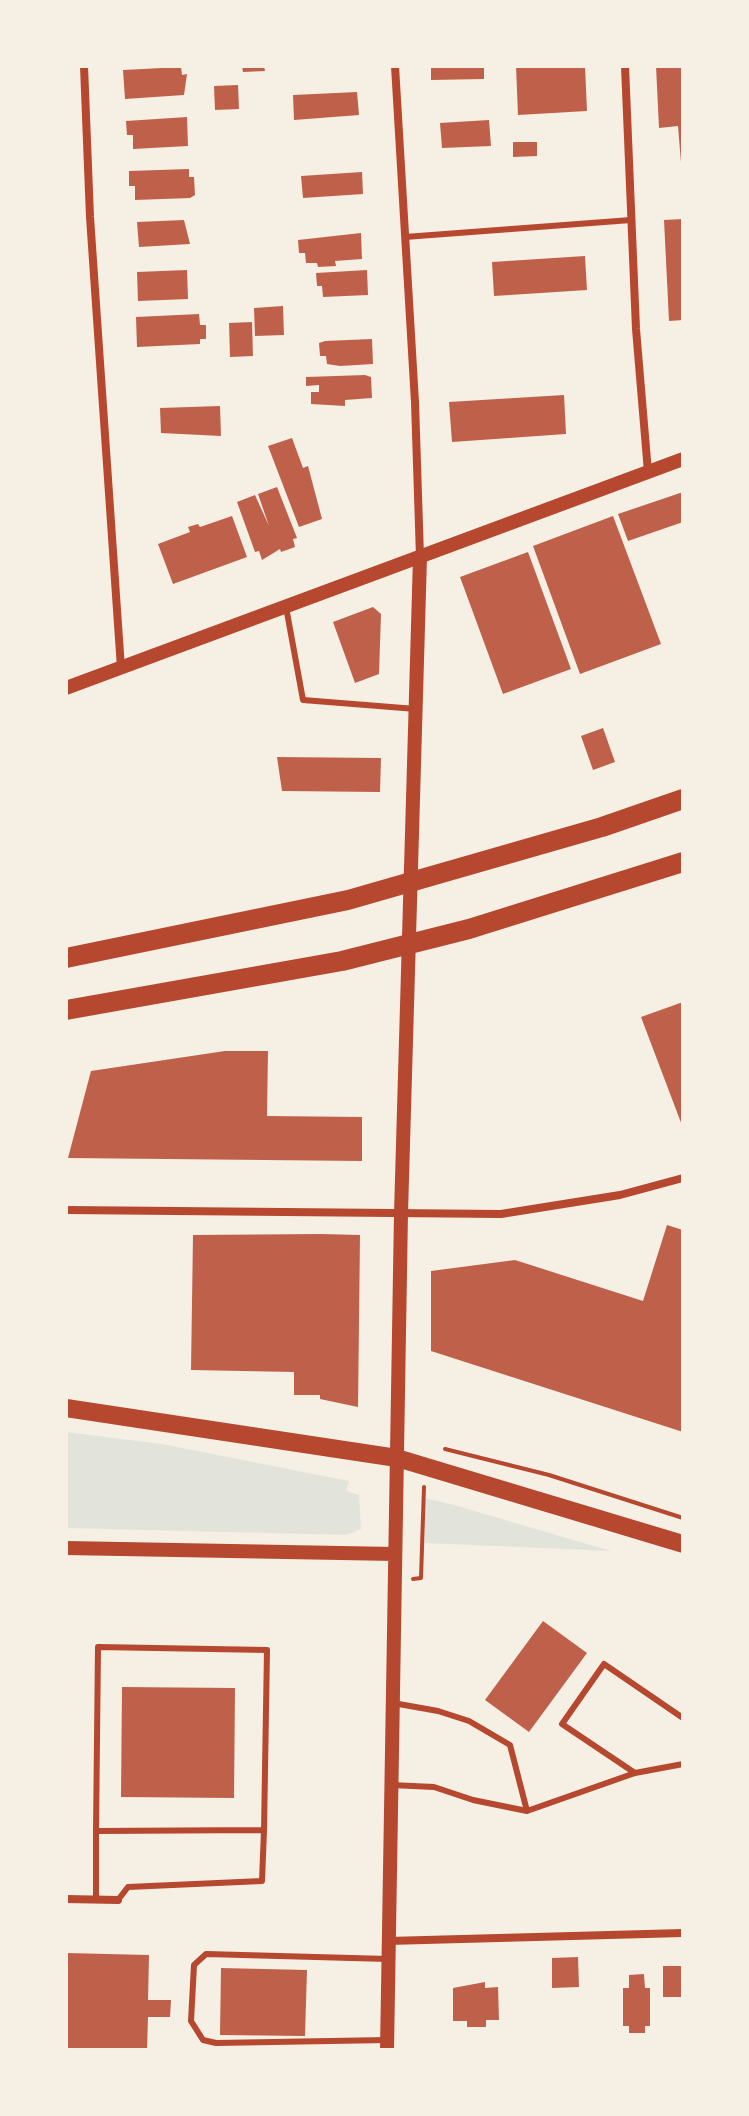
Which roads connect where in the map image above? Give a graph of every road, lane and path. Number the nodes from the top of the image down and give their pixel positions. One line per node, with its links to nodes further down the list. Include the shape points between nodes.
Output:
1 (84, 66): 10 (street)
2 (395, 66): 5 (street)
3 (625, 66): 4 (street)
4 (631, 220): 5 (lane); 7 (street)
5 (405, 237): 8 (street)
6 (683, 459): 7 (street)
7 (648, 472): 8 (street)
8 (420, 557): 9 (street); 12 (street)
9 (286, 607): 10 (street); 12 (lane, via 303,700)
10 (121, 668): 11 (street)
11 (66, 688)
12 (416, 709): 19 (street)
13 (683, 799): 15 (highway, via 348,900)
14 (683, 862): 16 (highway, via 469,929 342,961)
15 (66, 958)
16 (66, 1010)
17 (683, 1178): 19 (street, via 620,1195 501,1214)
18 (66, 1210): 19 (street)
19 (401, 1213): 22 (street)
20 (66, 1408): 22 (main road)
21 (433, 1446): 24 (path, via 549,1475)
22 (397, 1458): 25 (main road); 27 (street)
23 (421, 1500): 28 (path, via 421,1578)
24 (683, 1518)
25 (683, 1544)
26 (66, 1548): 27 (street)
27 (395, 1554): 29 (street)
28 (413, 1579)
29 (393, 1703): 33 (street); 34 (lane, via 469,1721 510,1745)
30 (683, 1718): 32 (lane, via 604,1664 562,1724)
31 (683, 1764): 32 (lane)
32 (635, 1773): 34 (lane)
33 (391, 1785): 34 (lane, via 434,1787); 41 (street)
34 (527, 1811)
35 (264, 1830): 36 (lane); 36 (lane, via 267,1650 98,1647); 39 (lane, via 262,1881 128,1887)
36 (96, 1831): 38 (lane)
37 (66, 1899): 38 (street)
38 (96, 1899): 39 (street)
39 (118, 1900)
40 (683, 1933): 41 (street)
41 (388, 1941): 42 (street)
42 (388, 1959): 43 (street); 43 (lane, via 206,1954 194,1965 191,2021 203,2040 216,2043)
43 (387, 2045)

